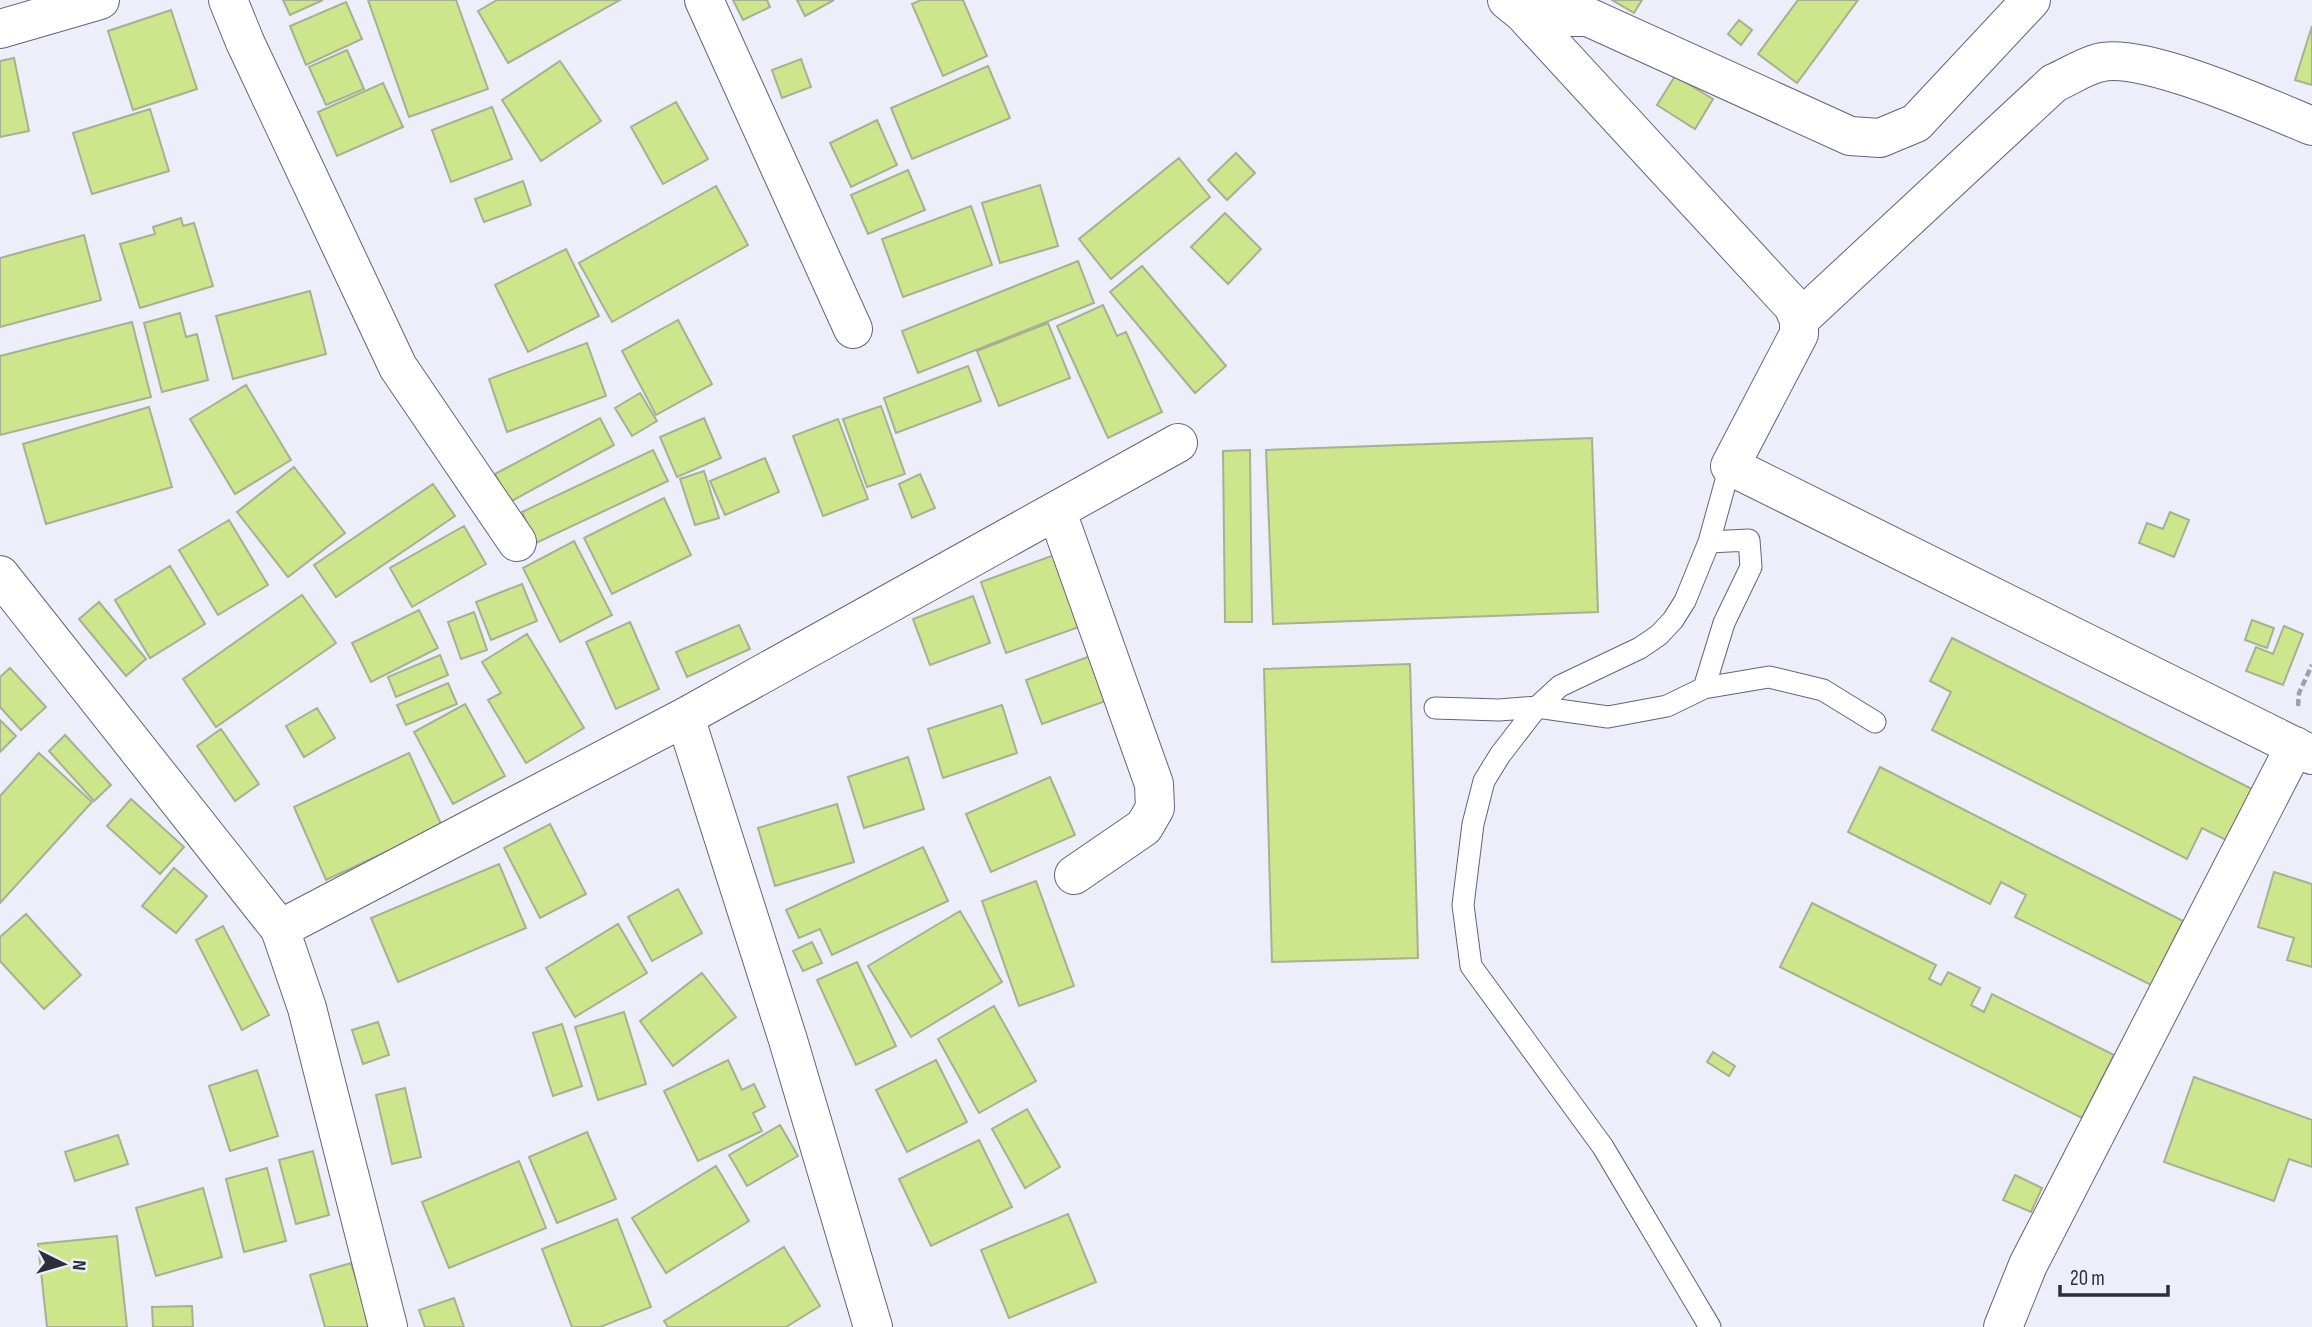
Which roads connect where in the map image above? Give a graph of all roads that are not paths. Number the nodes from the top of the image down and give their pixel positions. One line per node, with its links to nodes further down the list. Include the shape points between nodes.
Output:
1 (100, 0): 6 (street)
2 (228, 0): 13 (street, via 398,367)
3 (704, 0): 9 (street)
4 (2031, 0): 5 (street, via 1916,123 1880,138 1850,136 1588,17 1549,17)
5 (1515, 6): 8 (street, via 1793,306)
6 (0, 29)
7 (2312, 126): 8 (street, via 2141,64 2100,62 2054,83)
8 (1800, 320): 11 (street, via 1799,334)
9 (853, 329)
10 (1178, 443): 12 (street)
11 (1730, 466): 14 (lane); 21 (street)
12 (1057, 512): 19 (street); 22 (street, via 1154,784 1155,808 1144,827)
13 (517, 542)
14 (1709, 542): 16 (lane, via 1749,540 1751,567 1724,623); 17 (lane, via 1685,600 1659,635 1560,686)
15 (1, 581): 23 (street)
16 (1704, 688): 17 (lane, via 1667,706 1608,717); 20 (lane, via 1769,677 1823,690)
17 (1537, 706): 18 (lane); 26 (lane, via 1484,781 1473,824 1463,905 1471,966 1603,1147)
18 (1435, 708)
19 (685, 717): 23 (street); 25 (street)
20 (1875, 722)
21 (2304, 750): 27 (street, via 2028,1265)
22 (1074, 875)
23 (280, 929): 24 (street, via 307,1008)
24 (388, 1327)
25 (873, 1327)
26 (1710, 1327)
27 (2003, 1327)

